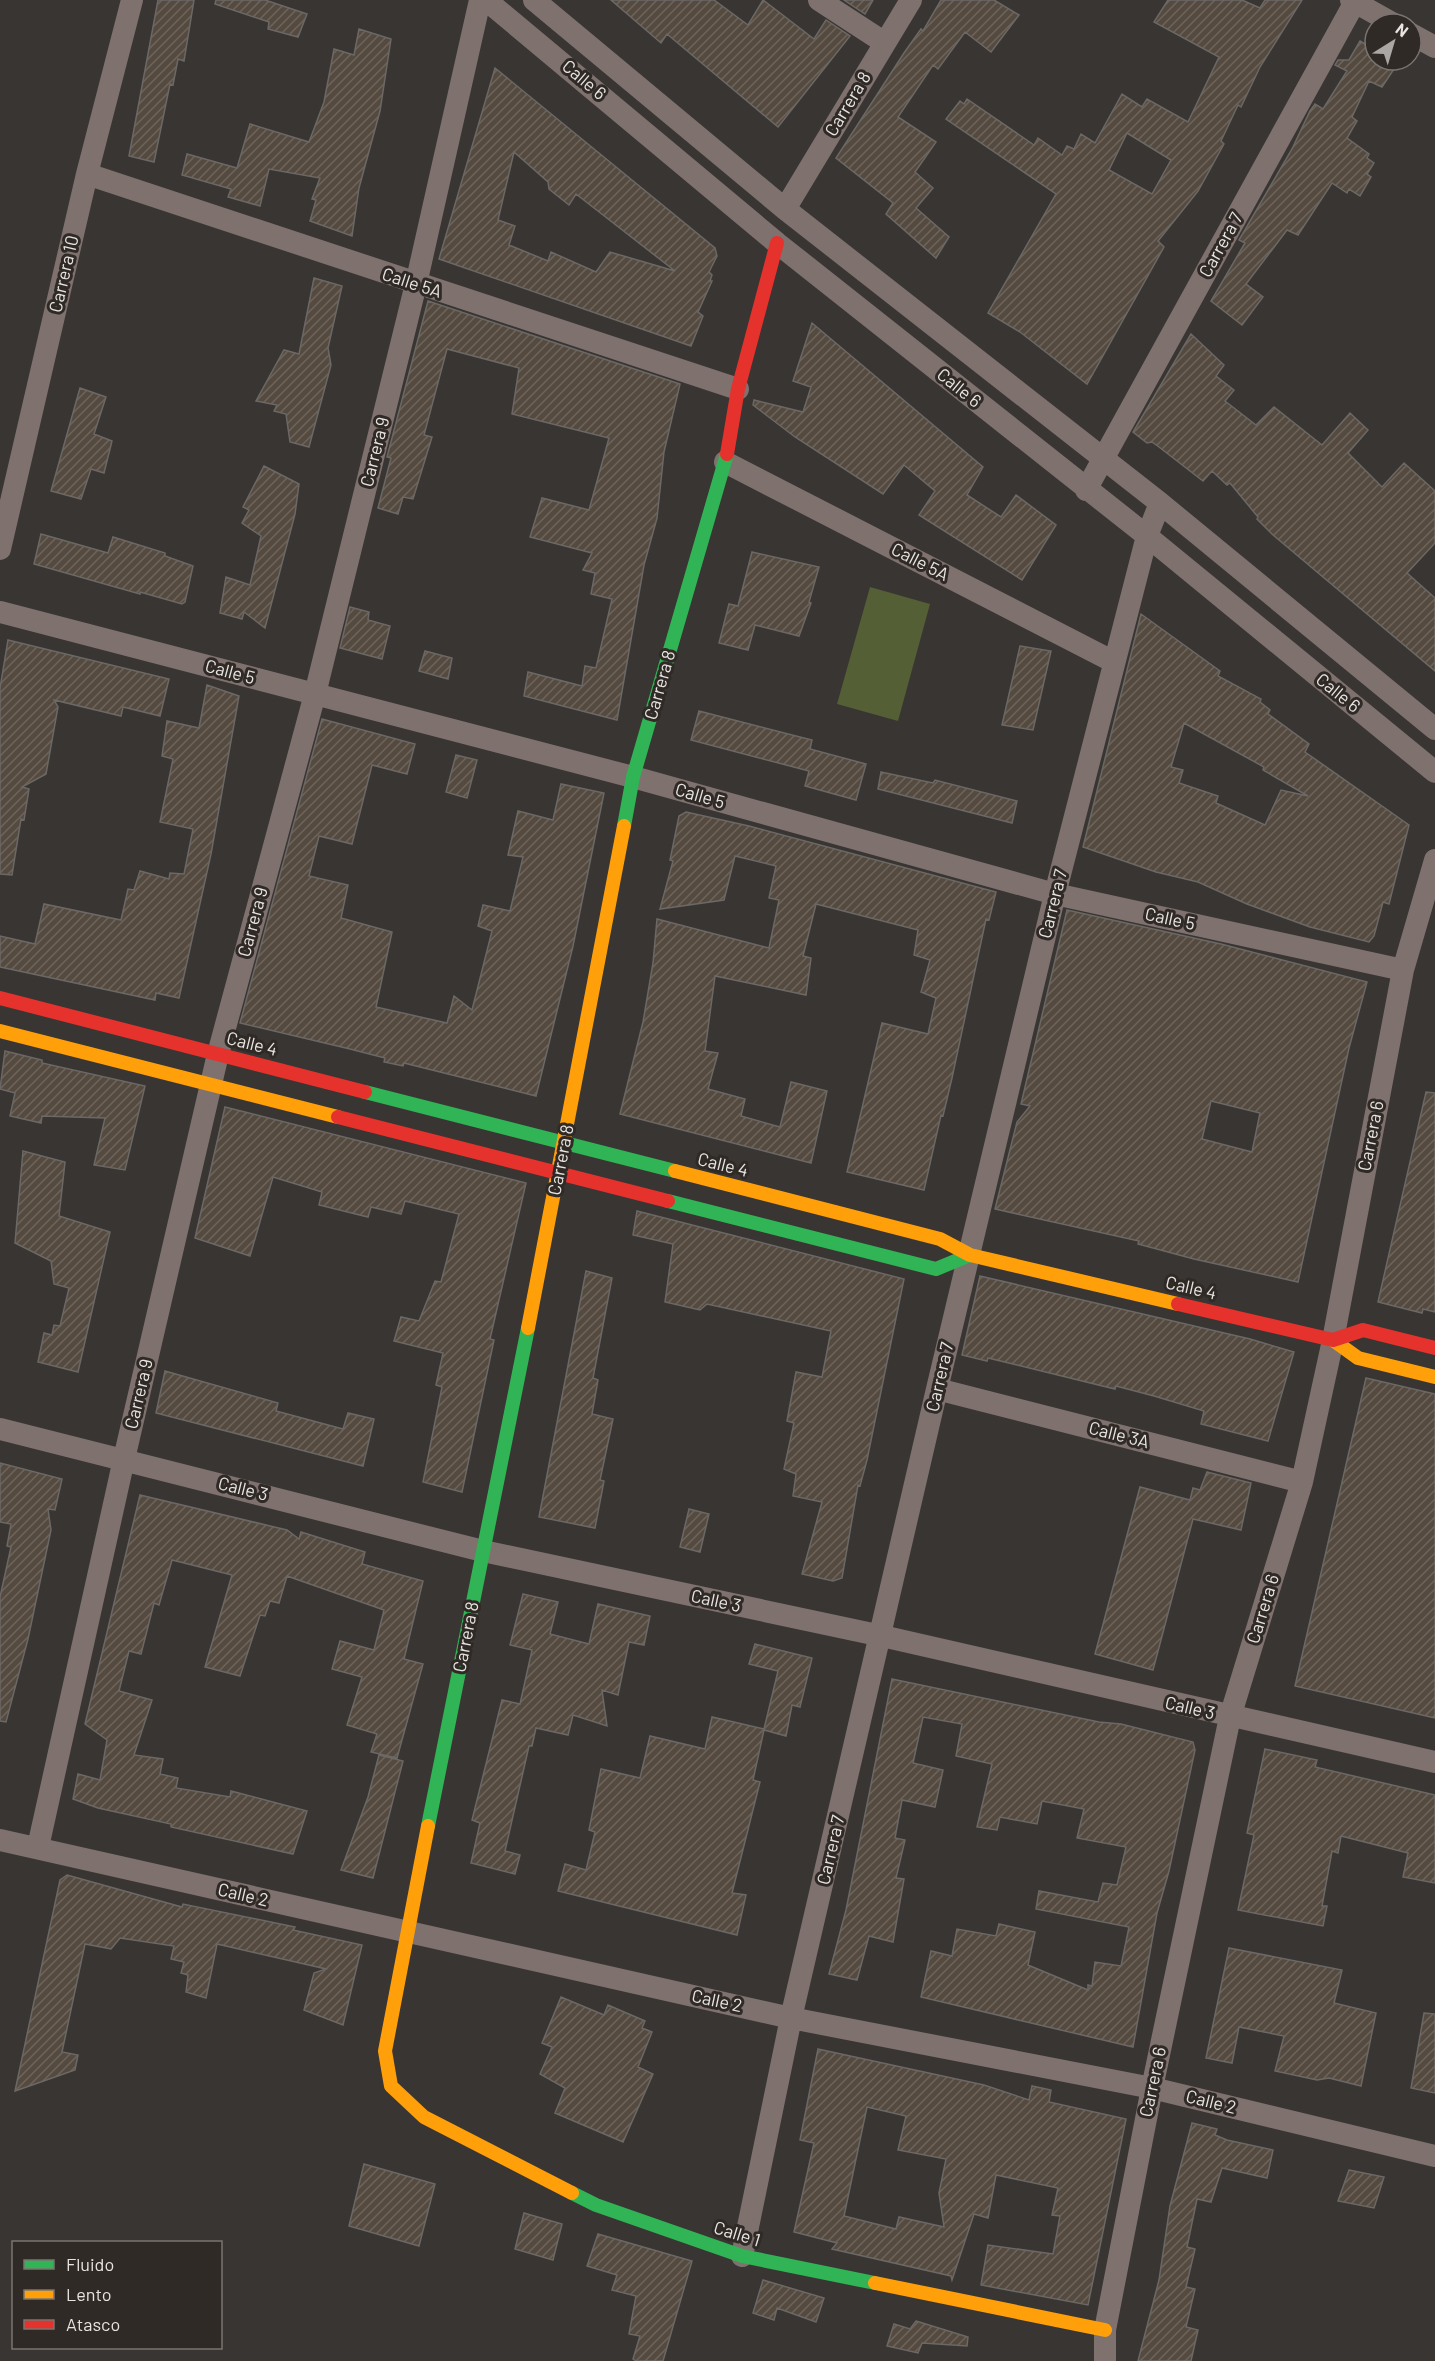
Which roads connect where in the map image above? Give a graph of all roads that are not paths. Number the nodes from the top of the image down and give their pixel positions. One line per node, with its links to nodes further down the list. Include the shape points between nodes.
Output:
1 (132, 0): 11 (street, Carrera 10)
2 (480, 0): 14 (street, Carrera 9)
3 (486, 0): 9 (street, Calle 6)
4 (819, 0): 10 (street)
5 (911, 0): 10 (street, Carrera 8)
6 (1354, 1): 8 (street); 16 (street, Carrera 7)
7 (543, 3): 9 (street); 12 (street, Calle 6)
8 (1373, 12)
9 (528, 32): 13 (street, Calle 6)
10 (885, 43): 12 (street, Carrera 8)
11 (87, 174): 14 (street, Calle 5A); 21 (street, Carrera 10)
12 (784, 209): 16 (street, Calle 6)
13 (777, 243): 15 (street, Carrera 8); 18 (street, Calle 6)
14 (416, 284): 15 (street, Calle 5A); 24 (street, Carrera 9)
15 (738, 389): 17 (street, Carrera 8)
16 (1103, 459): 18 (street, Carrera 7); 19 (street, Calle 6)
17 (725, 462): 23 (street, Calle 5A); 27 (street, Carrera 8)
18 (1086, 490): 20 (street, Calle 6)
19 (1160, 503): 20 (street, Carrera 7); 25 (street, Calle 6)
20 (1147, 536): 23 (street, Carrera 7); 26 (street, Calle 6)
21 (0, 549)
22 (0, 612): 24 (street, Calle 5)
23 (1114, 662): 29 (street, Carrera 7)
24 (315, 694): 27 (street, Calle 5); 33 (street, Carrera 9)
25 (1435, 729)
26 (1435, 772)
27 (633, 777): 29 (street, Calle 5); 35 (street, Carrera 8)
28 (1435, 860): 30 (street, Carrera 6)
29 (1055, 894): 30 (street, Calle 5); 37 (street, Carrera 7)
30 (1402, 970): 38 (street, Carrera 6)
31 (0, 998): 33 (street, Calle 4)
32 (0, 1031): 34 (street)
33 (218, 1054): 34 (street, Carrera 9); 35 (street, Calle 4)
34 (210, 1085): 36 (street); 43 (street, Carrera 9)
35 (565, 1143): 36 (street, Carrera 8); 37 (street, Calle 4, via 940,1239)
36 (558, 1173): 37 (street, via 936,1269); 45 (street, Carrera 8)
37 (970, 1255): 38 (street, Calle 4); 41 (street, Carrera 7)
38 (1333, 1340): 39 (street, via 1363,1330); 40 (street, via 1358,1359); 44 (street, Carrera 6)
39 (1435, 1348)
40 (1435, 1377)
41 (937, 1389): 44 (street, Calle 3A); 46 (street, Carrera 7)
42 (0, 1429): 43 (street, Calle 3)
43 (124, 1459): 45 (street, Calle 3); 50 (street, Carrera 9)
44 (1302, 1482): 47 (street, Carrera 6)
45 (483, 1551): 46 (street, Calle 3); 51 (street, Carrera 8)
46 (882, 1636): 47 (street, Calle 3); 52 (street, Carrera 7)
47 (1230, 1718): 48 (street, Calle 3); 54 (street, Carrera 6)
48 (1435, 1762)
49 (0, 1840): 50 (street, Calle 2)
50 (38, 1847): 51 (street, Calle 2)
51 (407, 1933): 52 (street, Calle 2); 53 (street, Carrera 8, via 385,2051)
52 (791, 2018): 54 (street, Calle 2); 56 (street, Carrera 7)
53 (391, 2086): 56 (street, Calle 1, via 424,2117 596,2205)
54 (1152, 2088): 55 (street, Calle 2); 57 (street, Carrera 6)
55 (1435, 2157)
56 (742, 2256): 57 (street, Calle 1)
57 (1105, 2330): 58 (street, Carrera 6)
58 (1106, 2361)

